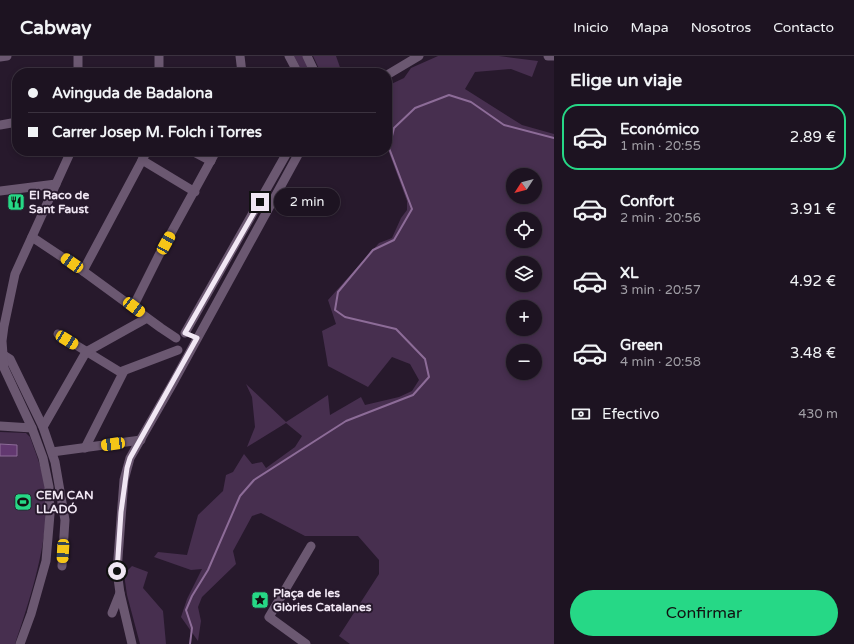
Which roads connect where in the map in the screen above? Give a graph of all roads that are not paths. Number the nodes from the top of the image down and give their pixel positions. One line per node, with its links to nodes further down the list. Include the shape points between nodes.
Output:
1 (7, 56): 10 (street)
2 (78, 56): 11 (street)
3 (159, 56): 12 (street)
4 (240, 56): 13 (street)
5 (289, 56): 14 (street)
6 (307, 56): 15 (street)
7 (419, 56): 16 (street)
8 (548, 56): 9 (street)
9 (554, 56)
10 (0, 57)
11 (78, 68)
12 (159, 68)
13 (241, 68)
14 (295, 68)
15 (313, 68)
16 (392, 72)
17 (12, 123): 18 (street)
18 (0, 125)
19 (69, 156): 27 (street)
20 (144, 156): 25 (street)
21 (202, 156): 26 (street)
22 (214, 156): 26 (street)
23 (285, 156): 35 (street)
24 (297, 156): 38 (street)
25 (142, 160): 29 (street); 31 (street)
26 (211, 161): 29 (street)
27 (56, 184): 28 (street); 30 (street)
28 (0, 191)
29 (195, 192): 33 (street, via 159,255)
30 (32, 237): 31 (street); 32 (street)
31 (83, 271): 33 (street)
32 (4, 303): 41 (street)
33 (134, 307): 34 (street)
34 (147, 318): 37 (street); 40 (street)
35 (185, 333): 37 (street); 38 (street)
36 (58, 334): 40 (street)
37 (176, 338): 39 (street)
38 (197, 338): 42 (street)
39 (178, 350): 42 (street); 43 (street)
40 (86, 352): 43 (street, via 120,372); 46 (street)
41 (2, 354): 44 (street); 46 (street, via 10,359)
42 (187, 357): 48 (street)
43 (124, 371): 49 (street)
44 (4, 378): 47 (street)
45 (0, 426): 47 (street)
46 (43, 427): 50 (street)
47 (32, 428): 55 (street, via 43,458 49,487 50,514 46,560)
48 (141, 440): 49 (street); 53 (street, via 130,458 124,480 117,571)
49 (85, 448): 50 (street)
50 (52, 452): 52 (street, via 65,520)
51 (311, 546): 57 (street, via 269,617)
52 (62, 566)
53 (120, 593): 54 (street); 56 (street)
54 (112, 613)
55 (20, 644)
56 (132, 644)
57 (306, 644)

